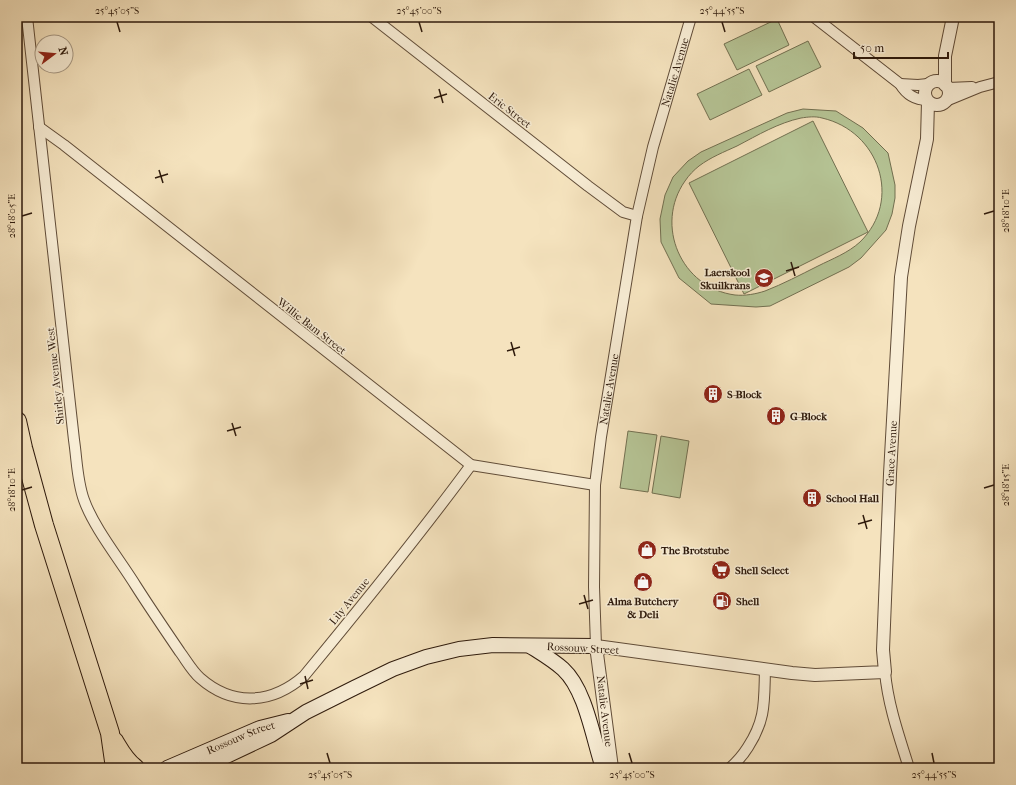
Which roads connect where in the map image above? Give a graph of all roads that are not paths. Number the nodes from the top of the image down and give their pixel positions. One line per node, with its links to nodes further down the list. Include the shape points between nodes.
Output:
1 (27, 17): 14 (street, Shirley Avenue West)
2 (372, 17): 16 (street, Eric Street, via 588,186 623,212)
3 (691, 17): 16 (street, Natalie Avenue, via 653,147)
4 (814, 17): 9 (street)
5 (953, 17): 6 (street)
6 (945, 56): 8 (street); 10 (street)
7 (999, 82): 11 (street)
8 (930, 83): 9 (street); 10 (street, via 937,81); 12 (street, via 925,94)
9 (900, 84): 12 (street, via 914,98)
10 (946, 87): 11 (street); 13 (street, via 949,93)
11 (980, 87): 13 (street)
12 (928, 101): 13 (street, via 935,105); 15 (street, Grace Avenue)
13 (944, 102): 15 (street, Grace Avenue)
14 (39, 128): 18 (street, Willie Bam Street); 24 (street, Shirley Avenue West, via 78,474 83,498 101,532 177,647 200,678)
15 (927, 139): 23 (street, Grace Avenue, via 901,277 890,474)
16 (637, 216): 19 (street, Natalie Avenue)
17 (17, 421): 26 (highway, via 44,524)
18 (471, 465): 19 (street, Willie Bam Street); 24 (street, Lily Avenue, via 304,676 289,688 262,698 233,696)
19 (595, 485): 21 (street, Natalie Avenue)
20 (529, 646): 21 (main road, Rossouw Street); 25 (main road, Rossouw Street, via 474,647 426,657 381,674); 31 (main road, via 541,652 563,670 574,684 585,708)
21 (596, 646): 22 (street, Rossouw Street); 32 (street, Natalie Avenue)
22 (765, 670): 23 (street, Rossouw Street, via 815,675); 33 (street, via 760,725 739,760)
23 (885, 672): 34 (street, Grace Avenue, via 886,688)
24 (216, 689)
25 (294, 720): 29 (main road, Rossouw Street, via 260,728); 30 (main road, Rossouw Street, via 271,735)
26 (110, 733): 27 (highway); 28 (highway, via 121,754)
27 (115, 768)
28 (135, 768)
29 (167, 768)
30 (201, 768)
31 (603, 768)
32 (612, 768)
33 (730, 768)
34 (909, 768)

